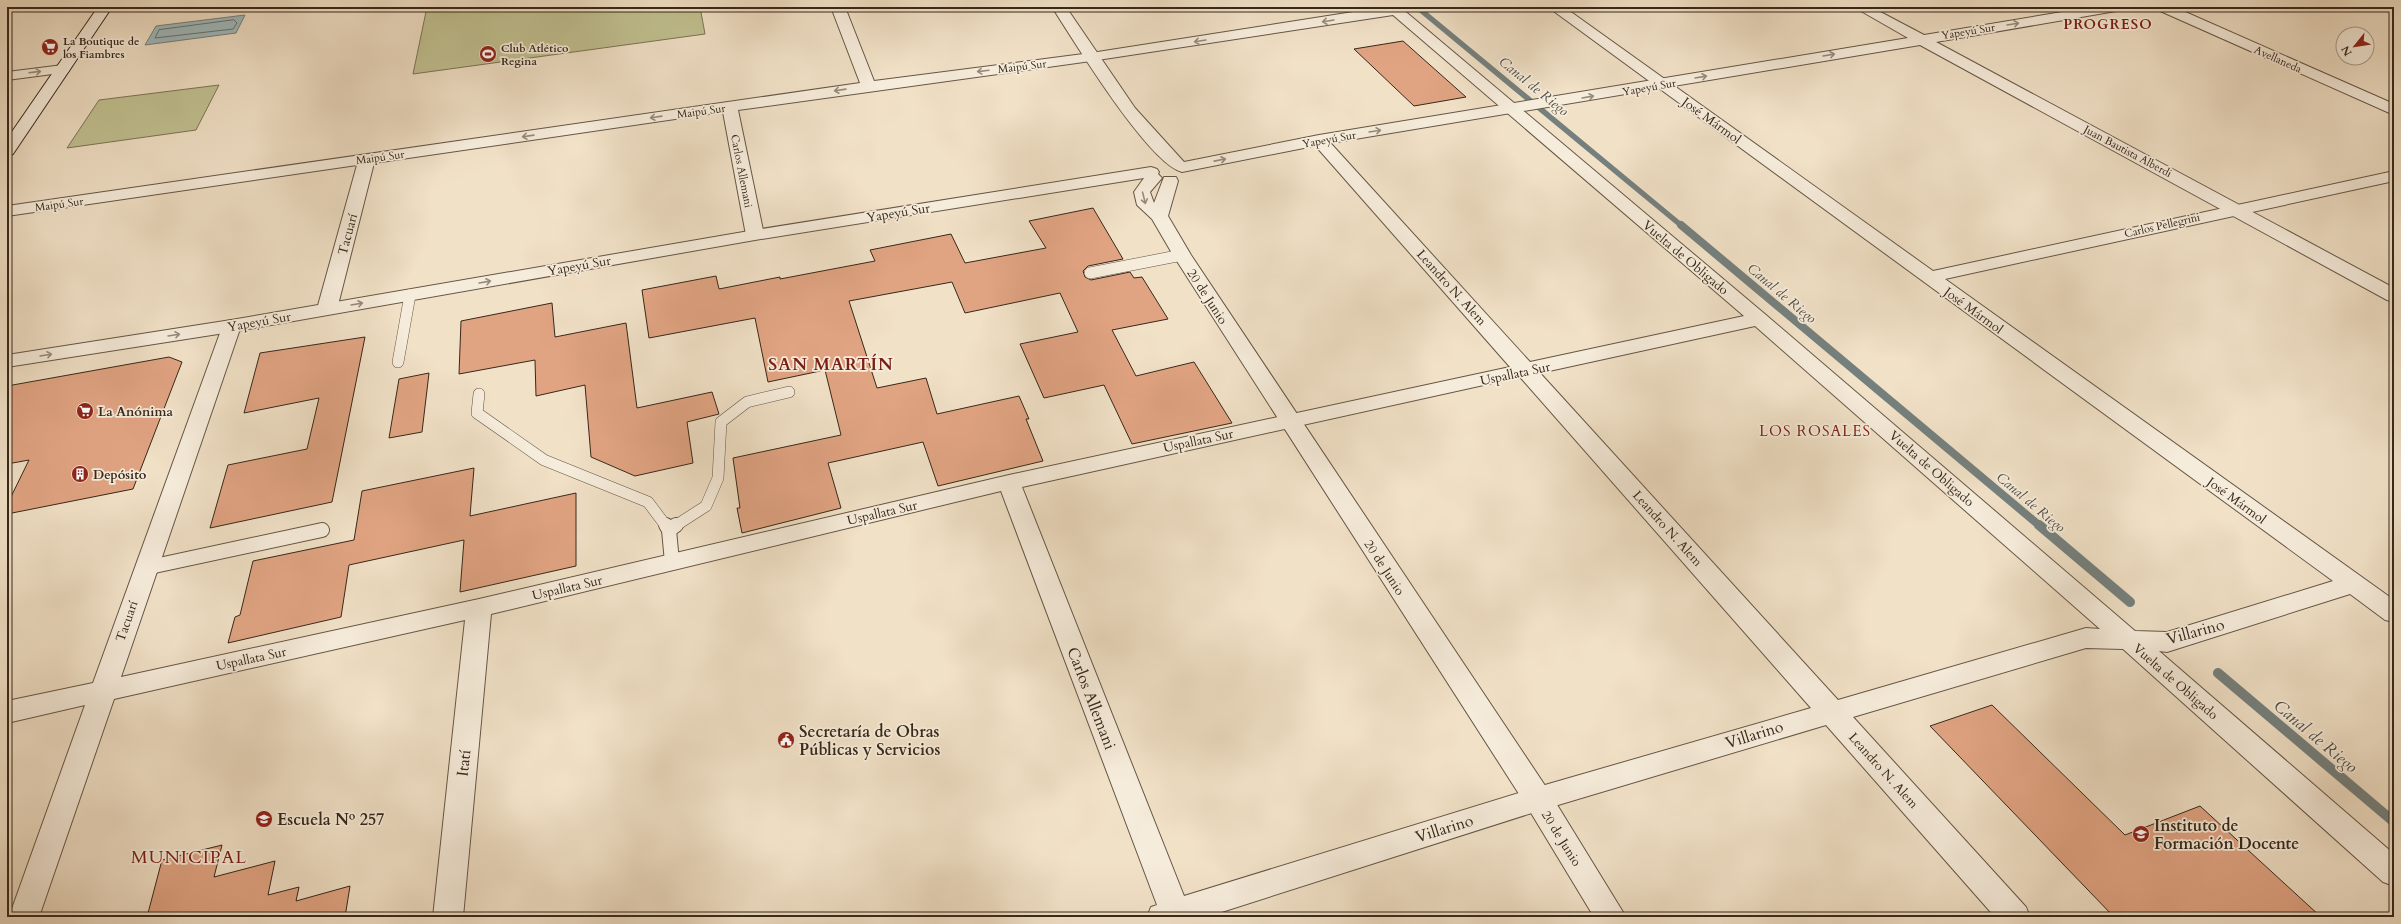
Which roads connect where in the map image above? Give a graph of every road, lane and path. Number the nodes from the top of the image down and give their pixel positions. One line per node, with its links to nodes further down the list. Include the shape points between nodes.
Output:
1 (105, 7): 11 (street)
2 (838, 7): 14 (street)
3 (1059, 7): 10 (street)
4 (1555, 7): 13 (street, José Mármol)
5 (1861, 7): 9 (street, Juan Bautista Alberdi)
6 (2116, 7): 9 (street, Yapeyú Sur, one-way to 6)
7 (2163, 7): 17 (street, Avellaneda)
8 (1393, 9): 10 (street, Maipú Sur, one-way to 10); 16 (street, Vuelta de Obligado)
9 (1919, 39): 13 (street, Yapeyú Sur, one-way to 9); 25 (street, Juan Bautista Alberdi)
10 (1091, 57): 14 (street, Maipú Sur, one-way to 14); 19 (street)
11 (63, 69): 12 (street, one-way to 11); 20 (street)
12 (7, 76)
13 (1663, 84): 16 (street, Yapeyú Sur, one-way to 13); 31 (street, José Mármol)
14 (869, 86): 15 (street, Maipú Sur, one-way to 15)
15 (730, 106): 21 (street, Maipú Sur, one-way to 21); 28 (street, Carlos Allemani)
16 (1510, 110): 18 (street, Yapeyú Sur, one-way to 16); 35 (street, Vuelta de Obligado)
17 (2394, 110)
18 (1319, 140): 22 (street, Yapeyú Sur, one-way to 18); 39 (street, Leandro N. Alem)
19 (1157, 146): 22 (street); 23 (street)
20 (7, 151)
21 (367, 159): 26 (street, Maipú Sur); 34 (street, Tacuarí)
22 (1180, 167): 23 (street, Yapeyú Sur, via 1185,170 1184,176)
23 (1157, 175): 27 (street); 27 (street, 20 de Junio, one-way to 27, via 1142,192 1146,205); 28 (street, Yapeyú Sur)
24 (2394, 176): 25 (street, Carlos Pellegrini)
25 (2235, 209): 31 (street, Carlos Pellegrini); 33 (street, Juan Bautista Alberdi)
26 (7, 211)
27 (1159, 216): 29 (street, 20 de Junio)
28 (755, 235): 32 (street, Yapeyú Sur, one-way to 28)
29 (1182, 255): 30 (lane); 42 (street, 20 de Junio)
30 (1090, 273)
31 (1930, 278): 48 (street, José Mármol)
32 (410, 295): 34 (street, Yapeyú Sur, one-way to 32); 38 (lane)
33 (2394, 296)
34 (327, 309): 36 (street, Yapeyú Sur)
35 (1759, 319): 39 (street, Uspallata Sur); 51 (street, Vuelta de Obligado)
36 (231, 326): 37 (street, Yapeyú Sur, one-way to 36); 47 (street, Tacuarí)
37 (7, 361)
38 (398, 362)
39 (1527, 371): 42 (street, Uspallata Sur); 54 (street, Leandro N. Alem)
40 (789, 392): 45 (lane, via 746,402 721,422 718,478 706,506)
41 (479, 394): 45 (lane, via 477,413 544,460 648,502)
42 (1289, 420): 43 (street, Uspallata Sur); 55 (street, 20 de Junio)
43 (1009, 482): 46 (street, Uspallata Sur); 57 (street, Carlos Allemani)
44 (322, 530): 47 (lane)
45 (669, 530): 46 (lane)
46 (672, 562): 49 (street, Uspallata Sur)
47 (145, 568): 52 (street, Tacuarí)
48 (2352, 584): 50 (street, José Mármol); 51 (street, Villarino, via 2167,642)
49 (479, 608): 52 (street, Uspallata Sur); 59 (street, Itatí)
50 (2394, 613)
51 (2130, 641): 54 (street, Villarino, via 2086,638); 56 (street, Vuelta de Obligado)
52 (101, 691): 53 (street, Uspallata Sur); 58 (street, Tacuarí)
53 (7, 712)
54 (1832, 712): 55 (street, Villarino); 61 (street, Leandro N. Alem)
55 (1538, 799): 57 (street, Villarino); 60 (street, 20 de Junio)
56 (2394, 873)
57 (1168, 915)
58 (24, 917)
59 (448, 917)
60 (1611, 917)
61 (2015, 917)

